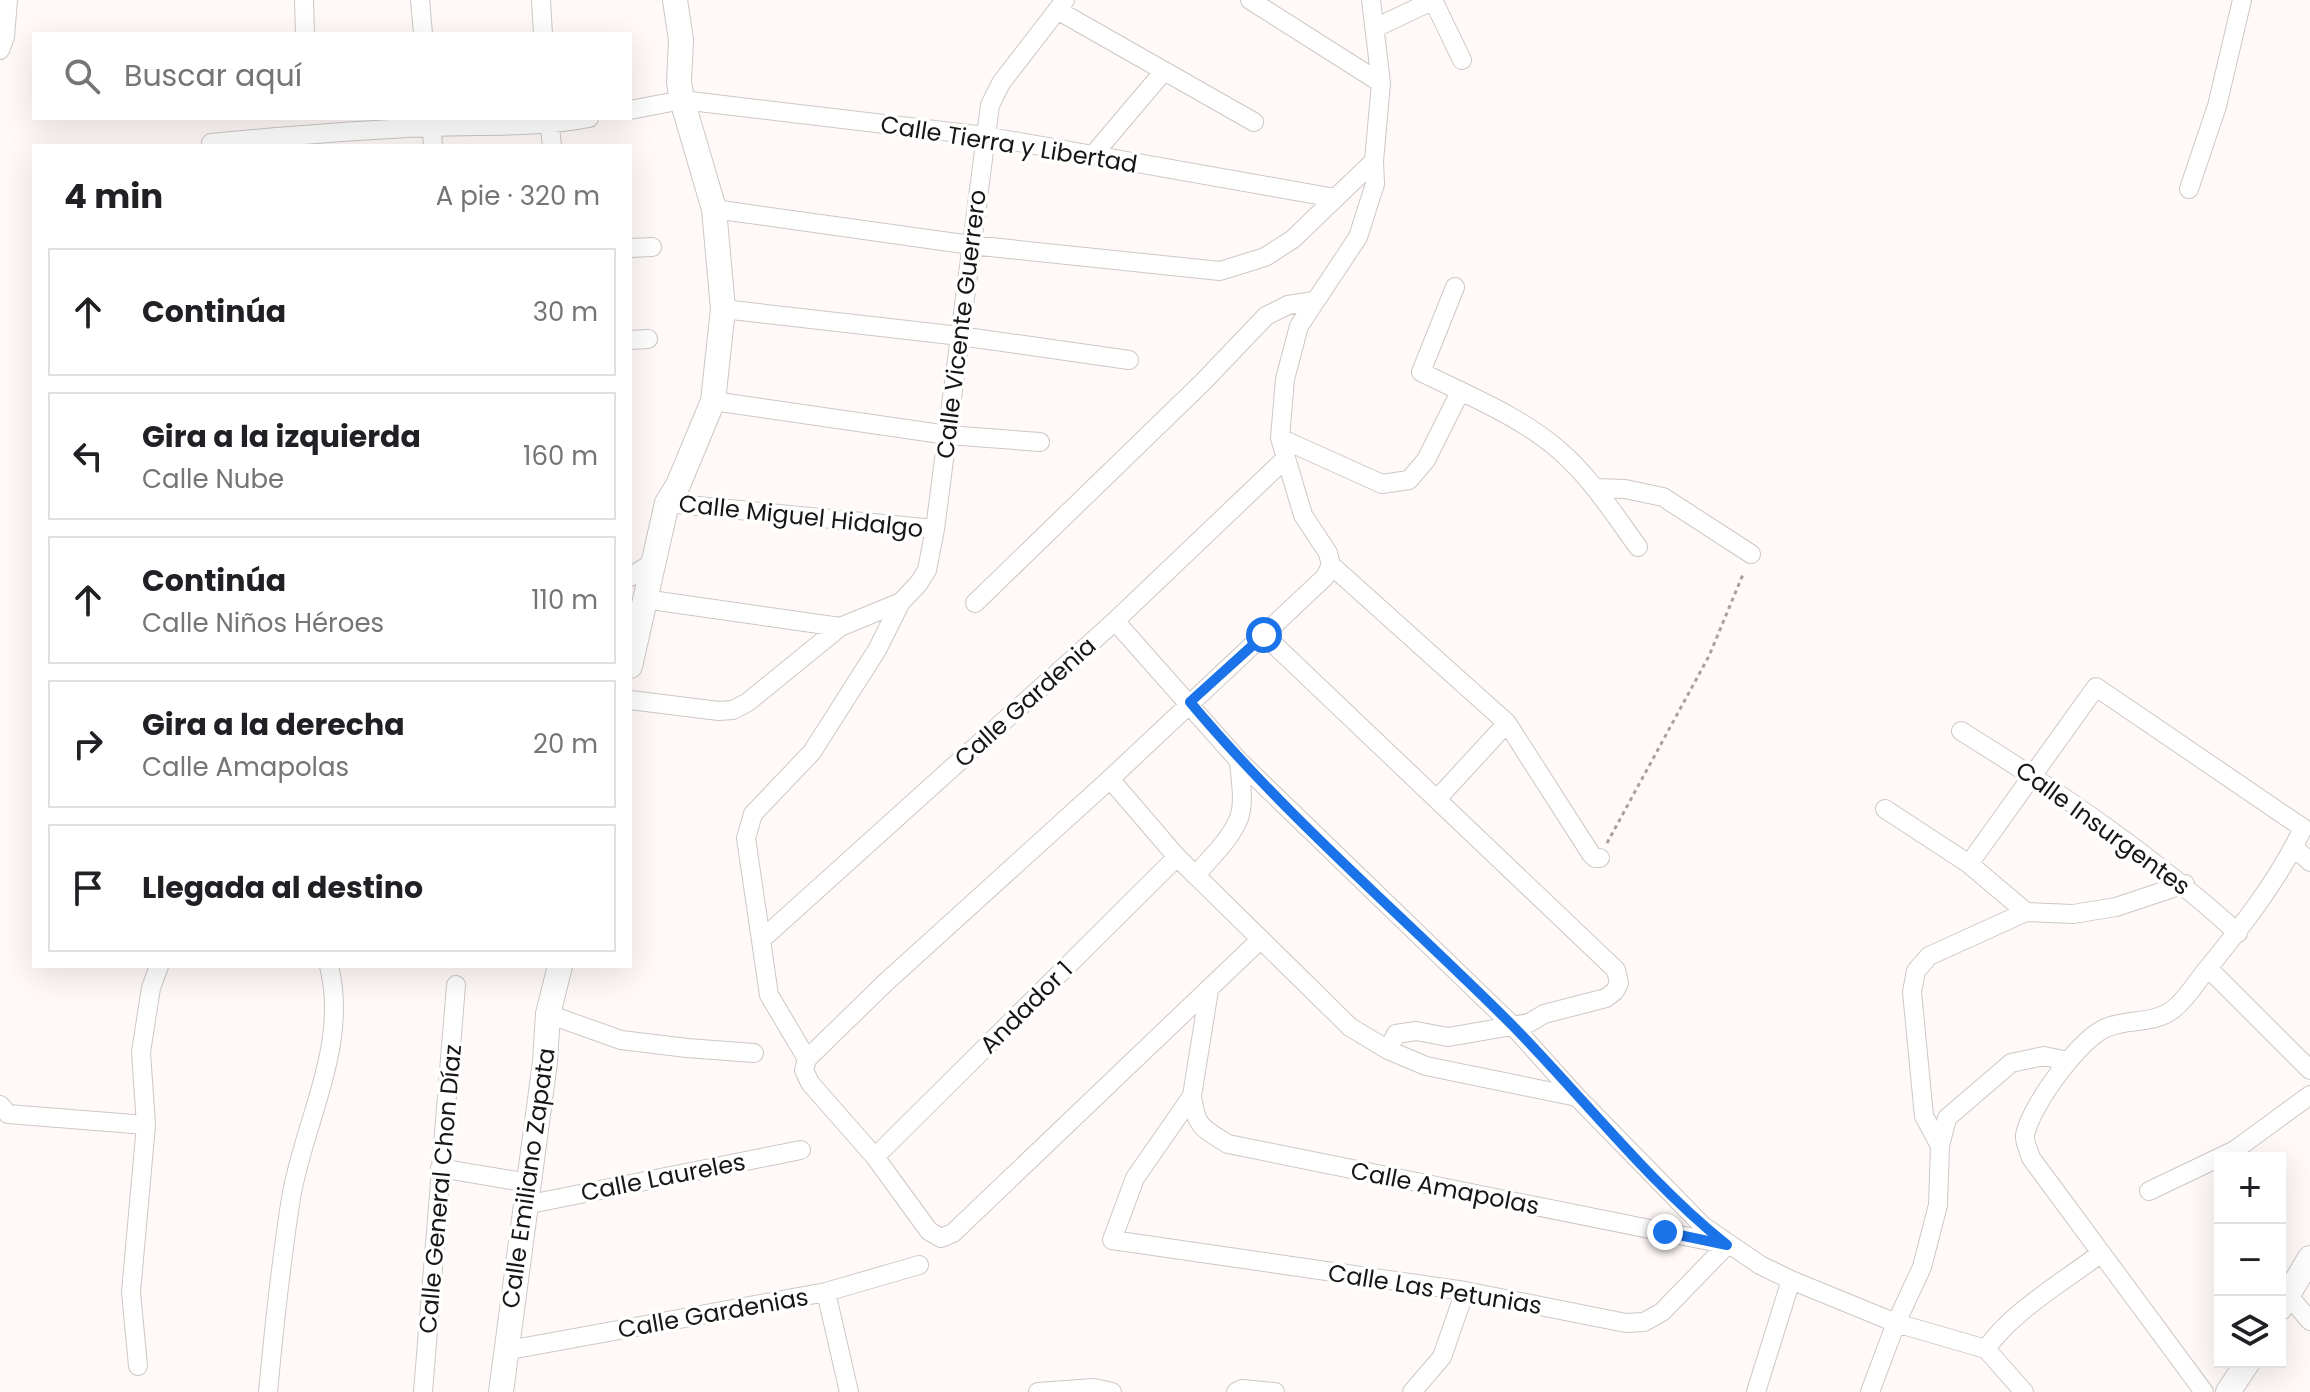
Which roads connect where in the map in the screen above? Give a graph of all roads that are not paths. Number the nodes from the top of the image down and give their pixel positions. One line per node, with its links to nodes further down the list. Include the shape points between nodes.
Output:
1 (8, 0): 15 (street)
2 (304, 0): 12 (street)
3 (420, 0): 13 (street)
4 (541, 0): 14 (street)
5 (675, 0): 19 (street)
6 (1250, 0): 18 (street)
7 (1371, 0): 11 (street)
8 (1434, 0): 11 (street); 16 (street)
9 (2242, 0): 31 (street, via 2217,106)
10 (1061, 5): 17 (street); 26 (street, Calle Vicente Guerrero, via 1001,83 990,105)
11 (1375, 28): 18 (street)
12 (305, 32)
13 (423, 32)
14 (543, 32)
15 (0, 50)
16 (1462, 60)
17 (1164, 71): 23 (street); 29 (street)
18 (1381, 83): 30 (street)
19 (682, 100): 20 (street, Calle Tierra y Libertad); 26 (street, Calle Tierra y Libertad); 33 (street)
20 (632, 110)
21 (569, 120): 22 (street)
22 (549, 122): 25 (street); 28 (street)
23 (1254, 122)
24 (308, 126): 25 (street); 27 (street)
25 (432, 130)
26 (985, 136): 29 (street, Calle Tierra y Libertad); 34 (street, Calle Vicente Guerrero)
27 (211, 143)
28 (552, 144)
29 (1093, 155): 32 (street, Calle Tierra y Libertad)
30 (1374, 161): 32 (street); 38 (street, via 1375,184 1358,237)
31 (2189, 189)
32 (1335, 198): 34 (street, via 1293,239 1265,257 1220,271)
33 (714, 209): 34 (street); 39 (street)
34 (971, 245): 40 (street, Calle Vicente Guerrero)
35 (652, 247): 36 (street)
36 (632, 248)
37 (1455, 287): 42 (street, via 1421,372)
38 (1314, 301): 45 (street, via 1299,326 1285,379); 58 (street, via 1266,316)
39 (723, 309): 40 (street); 43 (street)
40 (960, 336): 41 (street); 44 (street, Calle Vicente Guerrero)
41 (1129, 360)
42 (1460, 392): 45 (street, via 1426,460 1409,480 1382,484); 48 (street, via 1512,416 1560,451)
43 (713, 401): 44 (street); 49 (street)
44 (948, 435): 46 (street); 50 (street, Calle Vicente Guerrero)
45 (1280, 438): 47 (street)
46 (1040, 442)
47 (1285, 459): 54 (street, via 1303,515); 59 (street, Calle Gardenia)
48 (1595, 488): 51 (street); 52 (street, via 1663,497)
49 (667, 503): 50 (street, Calle Miguel Hidalgo); 53 (street)
50 (935, 529): 57 (street, Calle Vicente Guerrero, via 927,570)
51 (1638, 547)
52 (1751, 554)
53 (652, 563): 55 (street); 56 (street)
54 (1331, 565): 61 (street); 65 (street)
55 (632, 576)
56 (644, 599): 60 (street); 62 (street)
57 (901, 602): 60 (street); 82 (street, Calle Vicente Guerrero, via 812,752 749,823 746,838)
58 (975, 603)
59 (1115, 621): 64 (street); 82 (street, Calle Gardenia)
60 (840, 627): 63 (street, via 733,710)
61 (1264, 635): 64 (street); 70 (street)
62 (632, 656)
63 (632, 700)
64 (1190, 702): 67 (street); 69 (street)
65 (1507, 723): 70 (street); 74 (street, via 1591,854)
66 (1961, 731): 68 (street, Calle Insurgentes)
67 (1239, 761): 77 (street, via 1239,818); 90 (street)
68 (2033, 776): 72 (street, via 2096,687 2303,828); 76 (street); 78 (street, Calle Insurgentes)
69 (1110, 779): 73 (street); 93 (street)
70 (1438, 798): 90 (street, via 1616,970 1619,983 1606,998)
71 (1885, 809): 76 (street)
72 (2294, 847): 75 (street); 80 (street)
73 (1177, 857): 77 (street); 103 (street, Andador 1)
74 (1600, 858)
75 (2310, 862)
76 (1969, 864): 79 (street)
77 (1196, 875): 81 (street)
78 (2185, 884): 79 (street, via 2116,907 2073,914); 80 (street, Calle Insurgentes)
79 (2026, 912): 101 (street, via 1929,956 1916,971 1912,992 1924,1116)
80 (2238, 933): 86 (street)
81 (1261, 939): 88 (street, Calle Vicente Guerrero); 91 (street, via 1350,1027)
82 (761, 940): 93 (street, Calle Vicente Guerrero, via 769,995)
83 (158, 968): 100 (street, via 141,1052)
84 (329, 968): 123 (street, via 332,1042 292,1195)
85 (560, 968): 89 (street, Calle Emiliano Zapata)
86 (2208, 968): 94 (street, via 2166,1015 2108,1027 2084,1042); 95 (street)
87 (456, 985): 104 (street, Calle General Chon Díaz)
88 (1209, 990): 97 (street); 103 (street, Calle Vicente Guerrero, via 953,1233 941,1238 929,1231)
89 (548, 1014): 92 (street, via 621,1040); 106 (street, Calle Emiliano Zapata)
90 (1513, 1026): 91 (street, via 1448,1037 1402,1032); 98 (street)
91 (1388, 1050): 98 (street, via 1426,1066)
92 (754, 1053)
93 (807, 1059): 103 (street, Calle Vicente Guerrero, via 804,1070 810,1083)
94 (2068, 1061): 101 (street, via 2044,1056 2011,1063 1947,1118); 108 (street, via 2030,1119 2024,1138 2031,1158)
95 (2310, 1070)
96 (2310, 1095): 105 (street, via 2235,1150)
97 (1192, 1096): 107 (street, Calle Amapolas, via 1195,1118 1228,1144); 112 (street, Calle Las Petunias, via 1135,1178 1112,1240)
98 (1577, 1097): 107 (street)
99 (0, 1105): 100 (street, via 8,1114)
100 (146, 1125): 120 (street, via 131,1292)
101 (1940, 1146): 117 (street, via 1938,1205 1922,1267)
102 (801, 1150): 106 (street, Calle Laureles)
103 (875, 1157)
104 (440, 1168): 106 (street); 124 (street, Calle General Chon Díaz)
105 (2149, 1191)
106 (527, 1194): 119 (street, Calle Emiliano Zapata)
107 (1727, 1245): 111 (street); 112 (street, Calle Las Petunias, via 1662,1312 1644,1322 1626,1323)
108 (2101, 1253): 118 (street, via 2024,1311); 134 (street)
109 (2310, 1258): 114 (street)
110 (919, 1265): 113 (street, Calle Gardenias)
111 (1791, 1280): 117 (street); 131 (street)
112 (1465, 1291): 130 (street, via 1442,1357)
113 (826, 1292): 119 (street, Calle Gardenias); 126 (street)
114 (2286, 1298)
115 (2286, 1303): 116 (street)
116 (2310, 1321)
117 (1896, 1323): 118 (street); 132 (street)
118 (1986, 1349): 133 (street)
119 (504, 1351): 125 (street, Calle Emiliano Zapata)
120 (138, 1366)
121 (2244, 1368): 135 (street)
122 (1266, 1391): 129 (street)
123 (268, 1392)
124 (423, 1392)
125 (501, 1392)
126 (849, 1392)
127 (1038, 1392): 128 (street)
128 (1112, 1392)
129 (1236, 1392)
130 (1412, 1392)
131 (1756, 1392)
132 (1870, 1392)
133 (2024, 1392)
134 (2204, 1392)
135 (2228, 1392)

